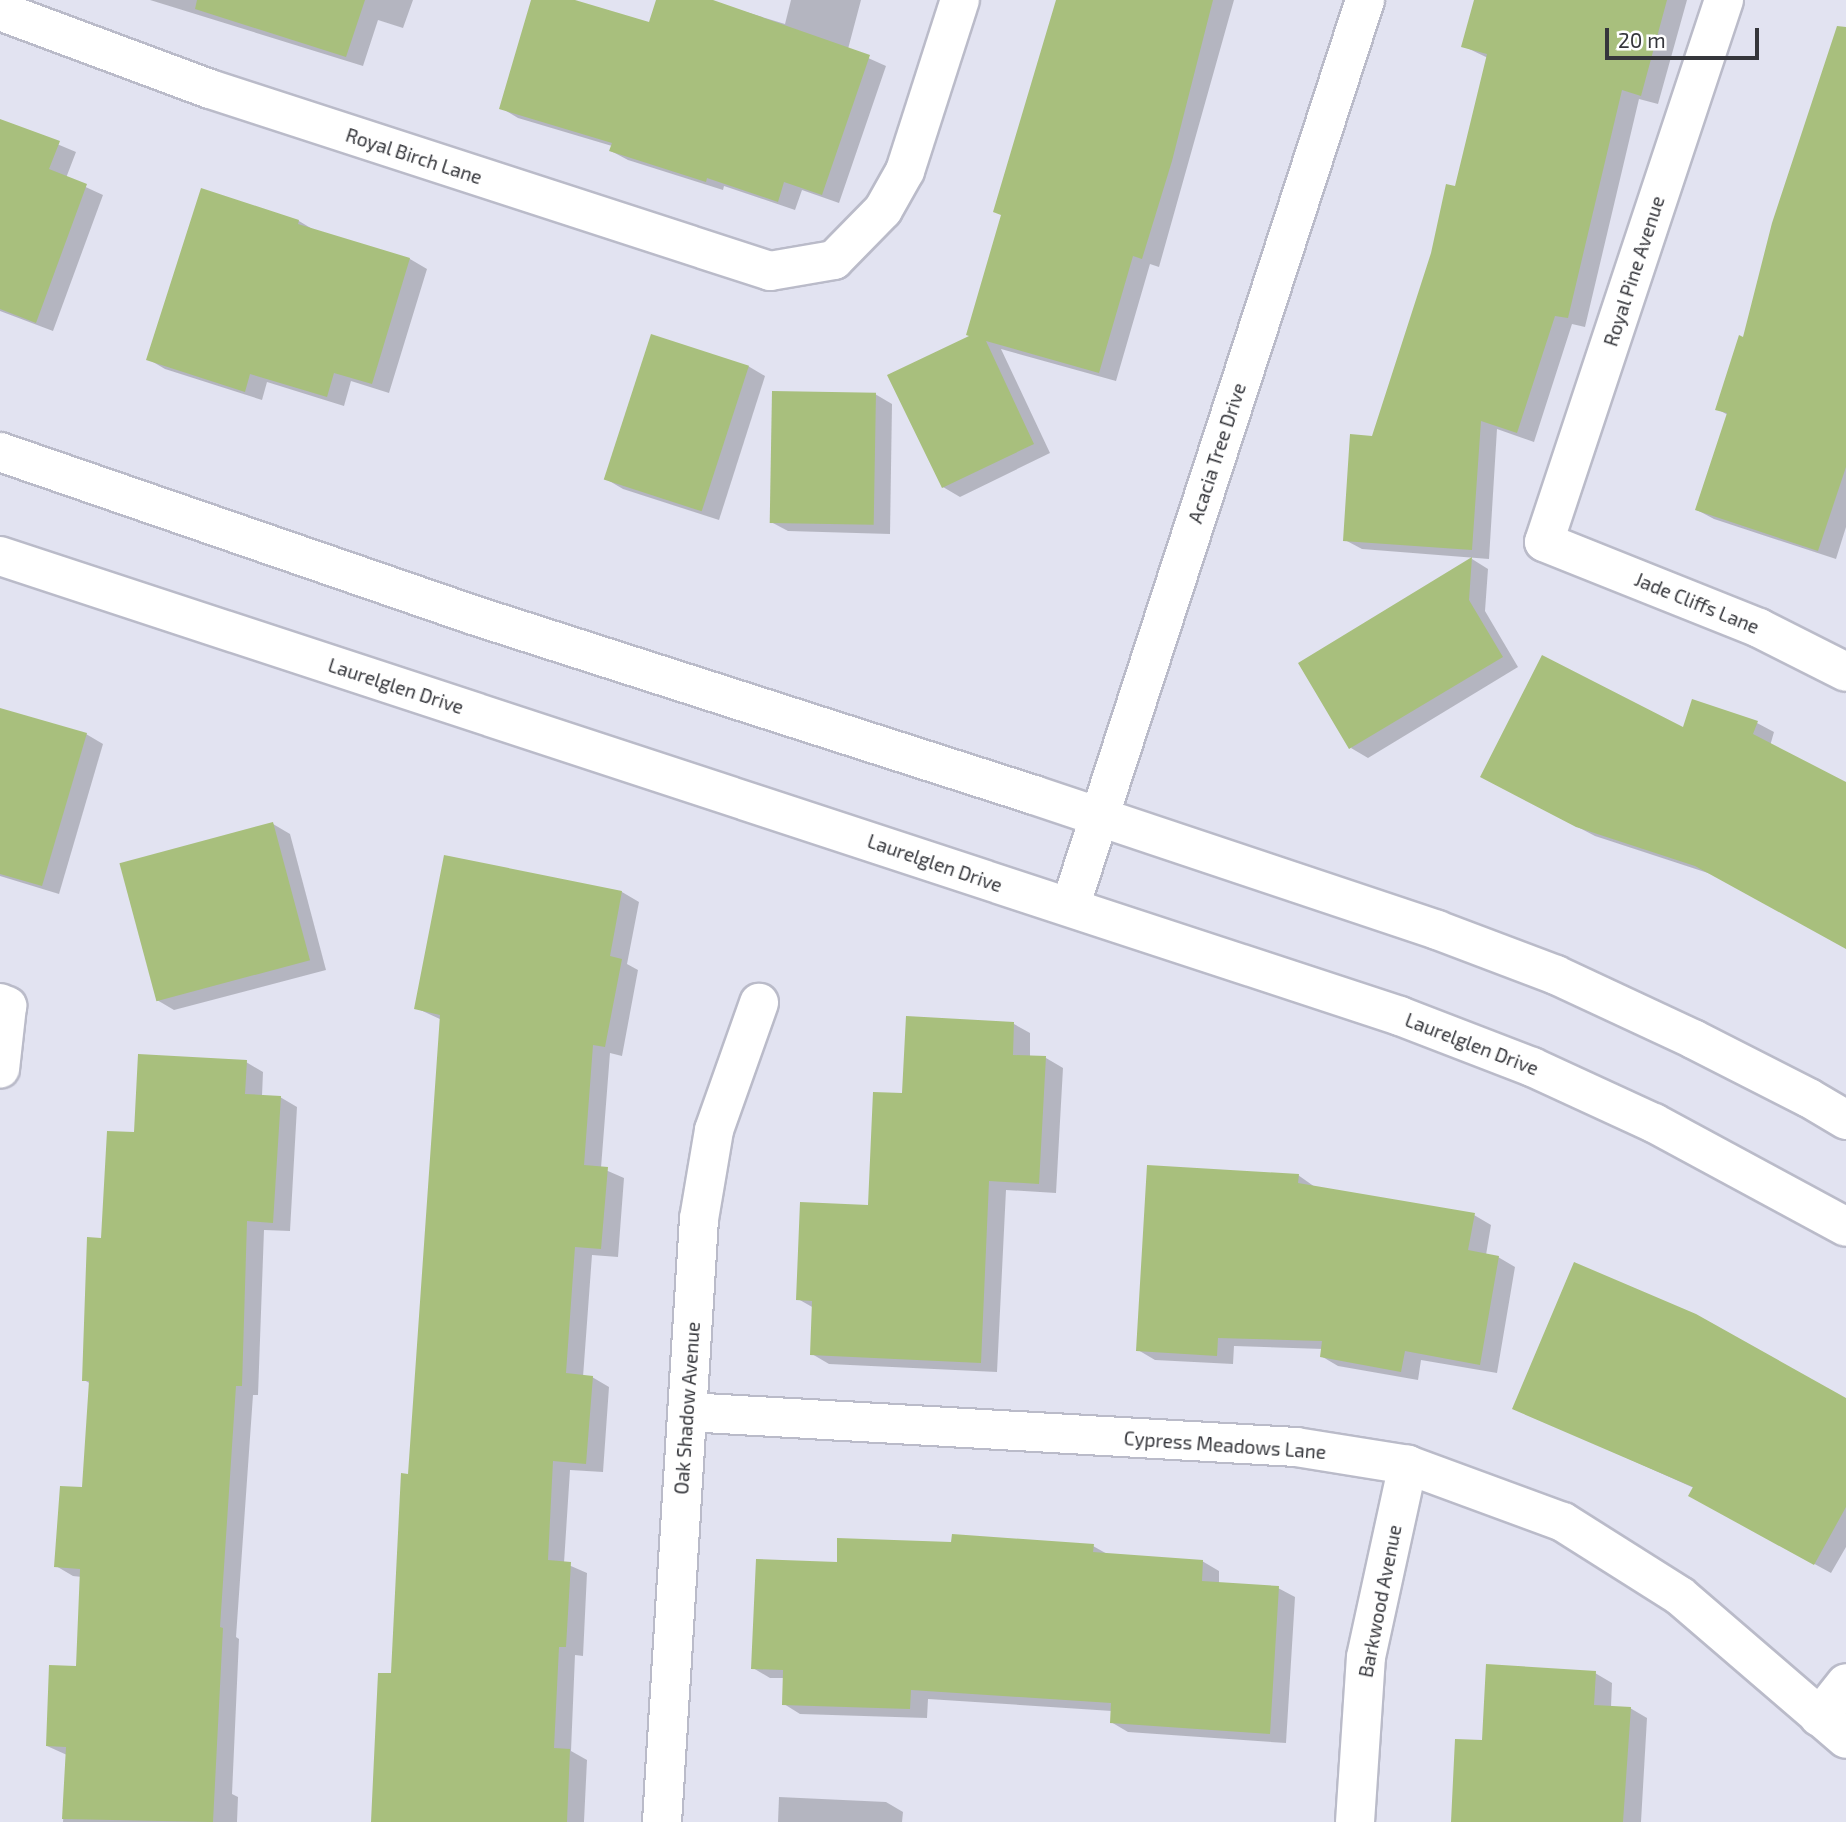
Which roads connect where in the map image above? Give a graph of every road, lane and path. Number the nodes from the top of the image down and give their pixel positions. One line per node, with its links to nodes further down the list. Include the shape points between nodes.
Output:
1 (960, 0): 4 (street, Royal Birch Lane, via 905,172 883,210 834,260 770,271 210,89)
2 (1365, 0): 9 (street, Acacia Tree Drive)
3 (1724, 0): 6 (street, Royal Pine Avenue)
4 (0, 12)
5 (0, 452): 9 (street, via 473,615)
6 (1544, 542): 8 (street, Jade Cliffs Lane, via 1759,628)
7 (0, 556): 10 (street, Laurelglen Drive)
8 (1846, 672)
9 (1098, 816): 10 (street, Acacia Tree Drive); 14 (street, via 1556,975 1693,1039)
10 (1070, 907): 15 (street, Laurelglen Drive, via 1400,1016 1532,1067 1654,1123)
11 (759, 1003): 16 (street, Oak Shadow Avenue, via 714,1130 699,1219)
12 (4, 1004): 13 (street)
13 (0, 1069)
14 (1846, 1120)
15 (1846, 1227)
16 (687, 1412): 17 (street, Cypress Meadows Lane, via 1296,1447); 20 (street, Oak Shadow Avenue)
17 (1408, 1465): 19 (street, Cypress Meadows Lane, via 1563,1522 1680,1596); 21 (street, Barkwood Avenue, via 1366,1657)
18 (1846, 1683): 19 (street)
19 (1833, 1728)
20 (662, 1822)
21 (1355, 1822)

